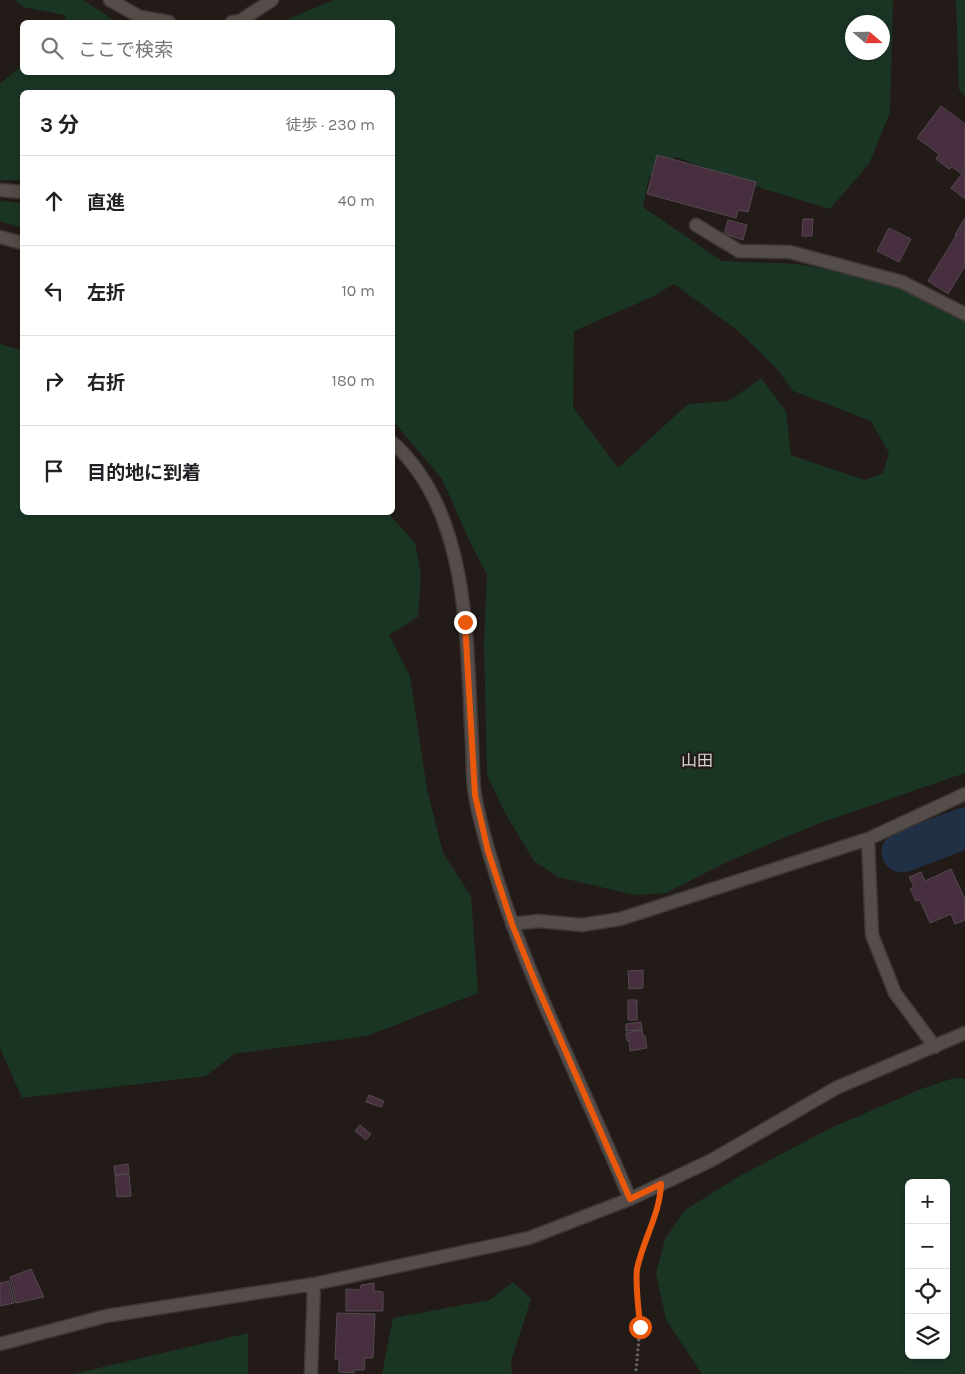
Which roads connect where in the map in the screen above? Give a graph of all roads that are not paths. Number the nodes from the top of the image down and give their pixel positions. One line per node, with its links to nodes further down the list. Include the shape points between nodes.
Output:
1 (110, 0): 3 (street, via 140,17)
2 (272, 0): 4 (street)
3 (157, 20)
4 (242, 20)
5 (0, 190): 6 (street)
6 (20, 192)
7 (696, 225): 10 (street, via 739,251 790,252 902,282)
8 (0, 237): 9 (street)
9 (20, 242)
10 (965, 314)
11 (395, 445): 14 (street, via 432,492 454,547 465,622 475,795 488,851)
12 (965, 794): 13 (street)
13 (868, 839): 14 (street, via 620,919 582,925 538,921); 16 (street, via 872,935 895,992)
14 (512, 924): 17 (street)
15 (965, 1033): 16 (street)
16 (935, 1046): 17 (street, via 836,1088 712,1160)
17 (630, 1199): 18 (street, via 528,1238)
18 (314, 1284): 19 (street, via 106,1316); 20 (street)
19 (0, 1344)
20 (311, 1374)

